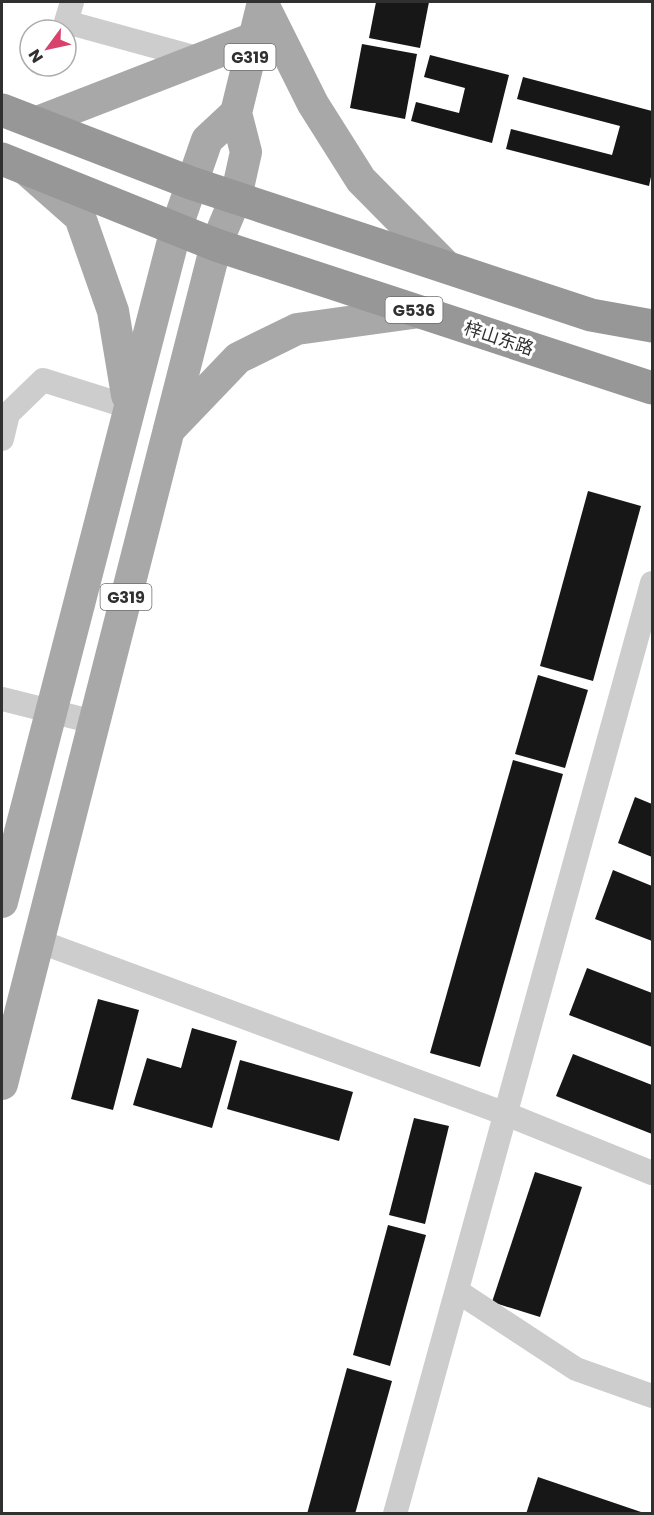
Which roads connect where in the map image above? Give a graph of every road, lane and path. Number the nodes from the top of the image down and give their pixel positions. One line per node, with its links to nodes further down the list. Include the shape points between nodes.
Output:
1 (72, 2): 4 (street, via 66,22)
2 (263, 3): 3 (main road, G319); 13 (main road, via 313,104 361,180)
3 (254, 38): 4 (main road); 6 (main road, G319)
4 (201, 59): 7 (main road)
5 (2, 110): 7 (highway)
6 (236, 113): 9 (main road, G319, via 207,140); 10 (main road, G319, via 246,152)
7 (35, 123): 9 (highway)
8 (13, 163): 11 (highway, G536); 17 (main road, via 80,217 113,311)
9 (191, 183): 10 (highway); 11 (main road, G319)
10 (236, 197): 12 (main road, G319); 13 (highway)
11 (176, 229): 12 (highway, 梓山东路 / G536); 17 (main road, G319)
12 (216, 244): 14 (highway, 梓山东路 / G536); 18 (main road, G319)
13 (447, 267): 15 (highway, via 591,315)
14 (420, 312): 16 (highway, 梓山东路 / G536); 18 (main road, via 297,329 238,358)
15 (652, 326)
16 (652, 388)
17 (129, 407): 19 (street, via 43,380 8,414); 22 (main road, G319)
18 (168, 431): 23 (main road, G319)
19 (2, 439)
20 (652, 583): 27 (street)
21 (2, 699): 22 (street)
22 (51, 712): 23 (street); 24 (main road, G319)
23 (94, 722): 25 (main road, G319)
24 (2, 902)
25 (38, 941): 26 (main road, G319); 27 (street)
26 (2, 1084)
27 (506, 1114): 28 (street); 29 (street)
28 (652, 1173)
29 (457, 1291): 30 (street, via 576,1369); 31 (street)
30 (652, 1396)
31 (396, 1513)

